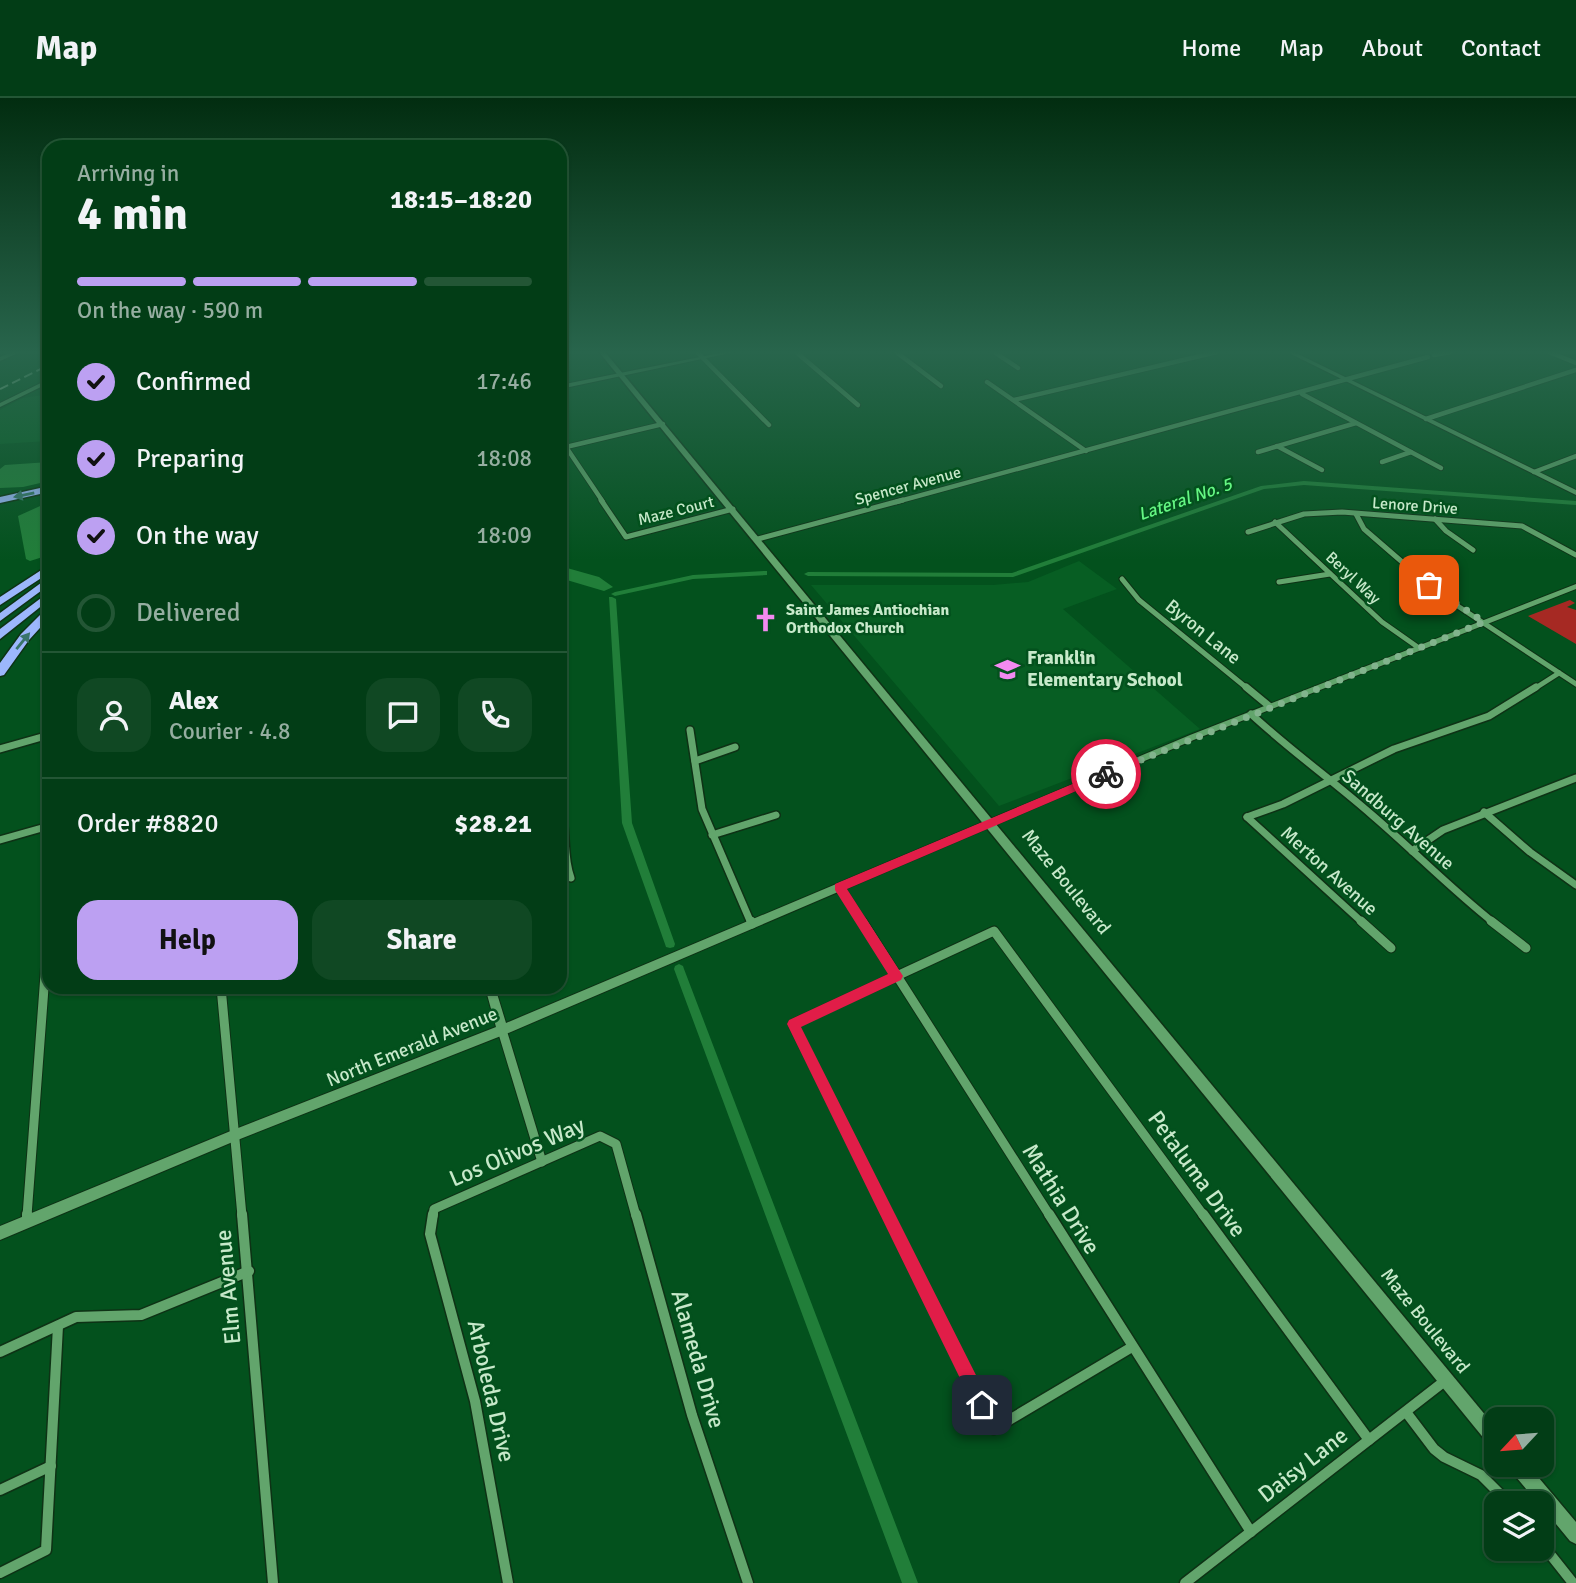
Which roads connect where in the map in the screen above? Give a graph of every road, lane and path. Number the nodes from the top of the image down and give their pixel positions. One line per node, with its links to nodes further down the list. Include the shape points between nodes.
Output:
1 (661, 421): 8 (main road, Maze Boulevard)
2 (765, 421): 9 (street)
3 (1044, 421): 13 (street)
4 (1196, 421): 13 (street, Spencer Avenue)
5 (1353, 421): 7 (street)
6 (1431, 421): 20 (street)
7 (1356, 423): 10 (street); 15 (street)
8 (663, 424): 11 (street); 24 (main road, Maze Boulevard)
9 (769, 425)
10 (1277, 446): 14 (street); 19 (street)
11 (567, 447)
12 (567, 448): 24 (street, Maze Court, via 626,537)
13 (1086, 451): 29 (street, Spencer Avenue)
14 (1258, 452)
15 (1412, 452): 17 (street); 18 (street)
16 (1576, 456): 20 (street)
17 (1382, 462)
18 (1441, 468)
19 (1322, 470)
20 (1534, 472): 22 (street)
21 (42, 491): 23 (highway, one-way to 23)
22 (1576, 493)
23 (0, 500)
24 (733, 509): 29 (main road, Maze Boulevard)
25 (1356, 514): 26 (street, Lenore Drive); 27 (street, Lenore Drive, via 1304,512); 42 (street, via 1364,529 1438,593)
26 (1435, 519): 30 (street); 31 (street, Lenore Drive, via 1522,526)
27 (1275, 522): 28 (street, Lenore Drive); 33 (street, Beryl Way)
28 (1248, 532)
29 (758, 539): 59 (main road, Maze Boulevard)
30 (1473, 550)
31 (1576, 555)
32 (42, 573): 39 (highway)
33 (1330, 573): 35 (street); 44 (street, Beryl Way)
34 (1122, 579): 48 (street, Byron Lane, via 1130,592)
35 (1279, 582)
36 (42, 585): 40 (highway)
37 (1576, 586): 42 (street, North Emerald Avenue)
38 (42, 601): 43 (highway)
39 (0, 602)
40 (0, 618)
41 (42, 620): 45 (highway, one-way to 41)
42 (1484, 622): 44 (street, North Emerald Avenue); 46 (street)
43 (0, 635)
44 (1419, 649): 48 (street, North Emerald Avenue)
45 (0, 673)
46 (1559, 673): 47 (street); 56 (street, via 1489,716 1394,748)
47 (1576, 684)
48 (1269, 706): 49 (street, North Emerald Avenue)
49 (1251, 714): 56 (street, Sandburg Avenue); 59 (street, North Emerald Avenue)
50 (690, 730): 54 (street)
51 (42, 737): 53 (street)
52 (735, 747): 54 (street)
53 (0, 749)
54 (695, 761): 61 (street, via 702,809)
55 (1576, 778): 57 (street)
56 (1329, 780): 63 (street, Sandburg Avenue); 69 (street, Merton Avenue, via 1247,817)
57 (1484, 812): 63 (street); 66 (street)
58 (776, 815): 61 (street)
59 (990, 823): 67 (street, North Emerald Avenue); 86 (main road, Maze Boulevard)
60 (42, 828): 62 (street)
61 (712, 835): 68 (street)
62 (0, 840)
63 (1412, 851): 70 (street, Sandburg Avenue)
64 (567, 868): 65 (street)
65 (570, 878)
66 (1576, 885)
67 (840, 887): 68 (street, North Emerald Avenue); 71 (street, Mathia Drive)
68 (752, 924): 75 (street, North Emerald Avenue)
69 (1391, 948)
70 (1526, 948)
71 (897, 976): 84 (street, Mathia Drive); 84 (street, via 793,1024 994,1429); 89 (street, Petaluma Drive, via 993,931)
72 (44, 994): 80 (street)
73 (222, 994): 76 (street, Elm Avenue)
74 (492, 994): 75 (street)
75 (502, 1030): 76 (street, North Emerald Avenue); 78 (street)
76 (233, 1136): 80 (street, North Emerald Avenue); 82 (street, Elm Avenue)
77 (616, 1144): 78 (street, Los Olivos Way, via 600,1136); 100 (street, Alameda Drive, via 692,1415)
78 (542, 1162): 79 (street, Los Olivos Way)
79 (434, 1209): 99 (street, Arboleda Drive, via 430,1234 475,1401)
80 (27, 1221): 81 (street, North Emerald Avenue)
81 (0, 1233)
82 (249, 1271): 83 (street, via 141,1315 89,1315); 98 (street, Elm Avenue)
83 (58, 1326): 85 (street); 90 (street)
84 (1132, 1347): 94 (street, Mathia Drive)
85 (0, 1352)
86 (1446, 1380): 87 (street, Daisy Lane); 88 (main road, Maze Boulevard)
87 (1406, 1412): 89 (street, Daisy Lane); 93 (street, via 1434,1449 1481,1475)
88 (1484, 1426)
89 (1369, 1440): 94 (street, Daisy Lane)
90 (51, 1466): 92 (street); 97 (street, via 47,1550)
91 (1527, 1477): 95 (main road)
92 (0, 1490)
93 (1497, 1491)
94 (1251, 1532): 101 (street, Daisy Lane)
95 (1576, 1535)
96 (1554, 1559): 102 (street)
97 (0, 1573)
98 (270, 1581)
99 (508, 1583)
100 (748, 1583)
101 (1185, 1583)
102 (1573, 1583)

